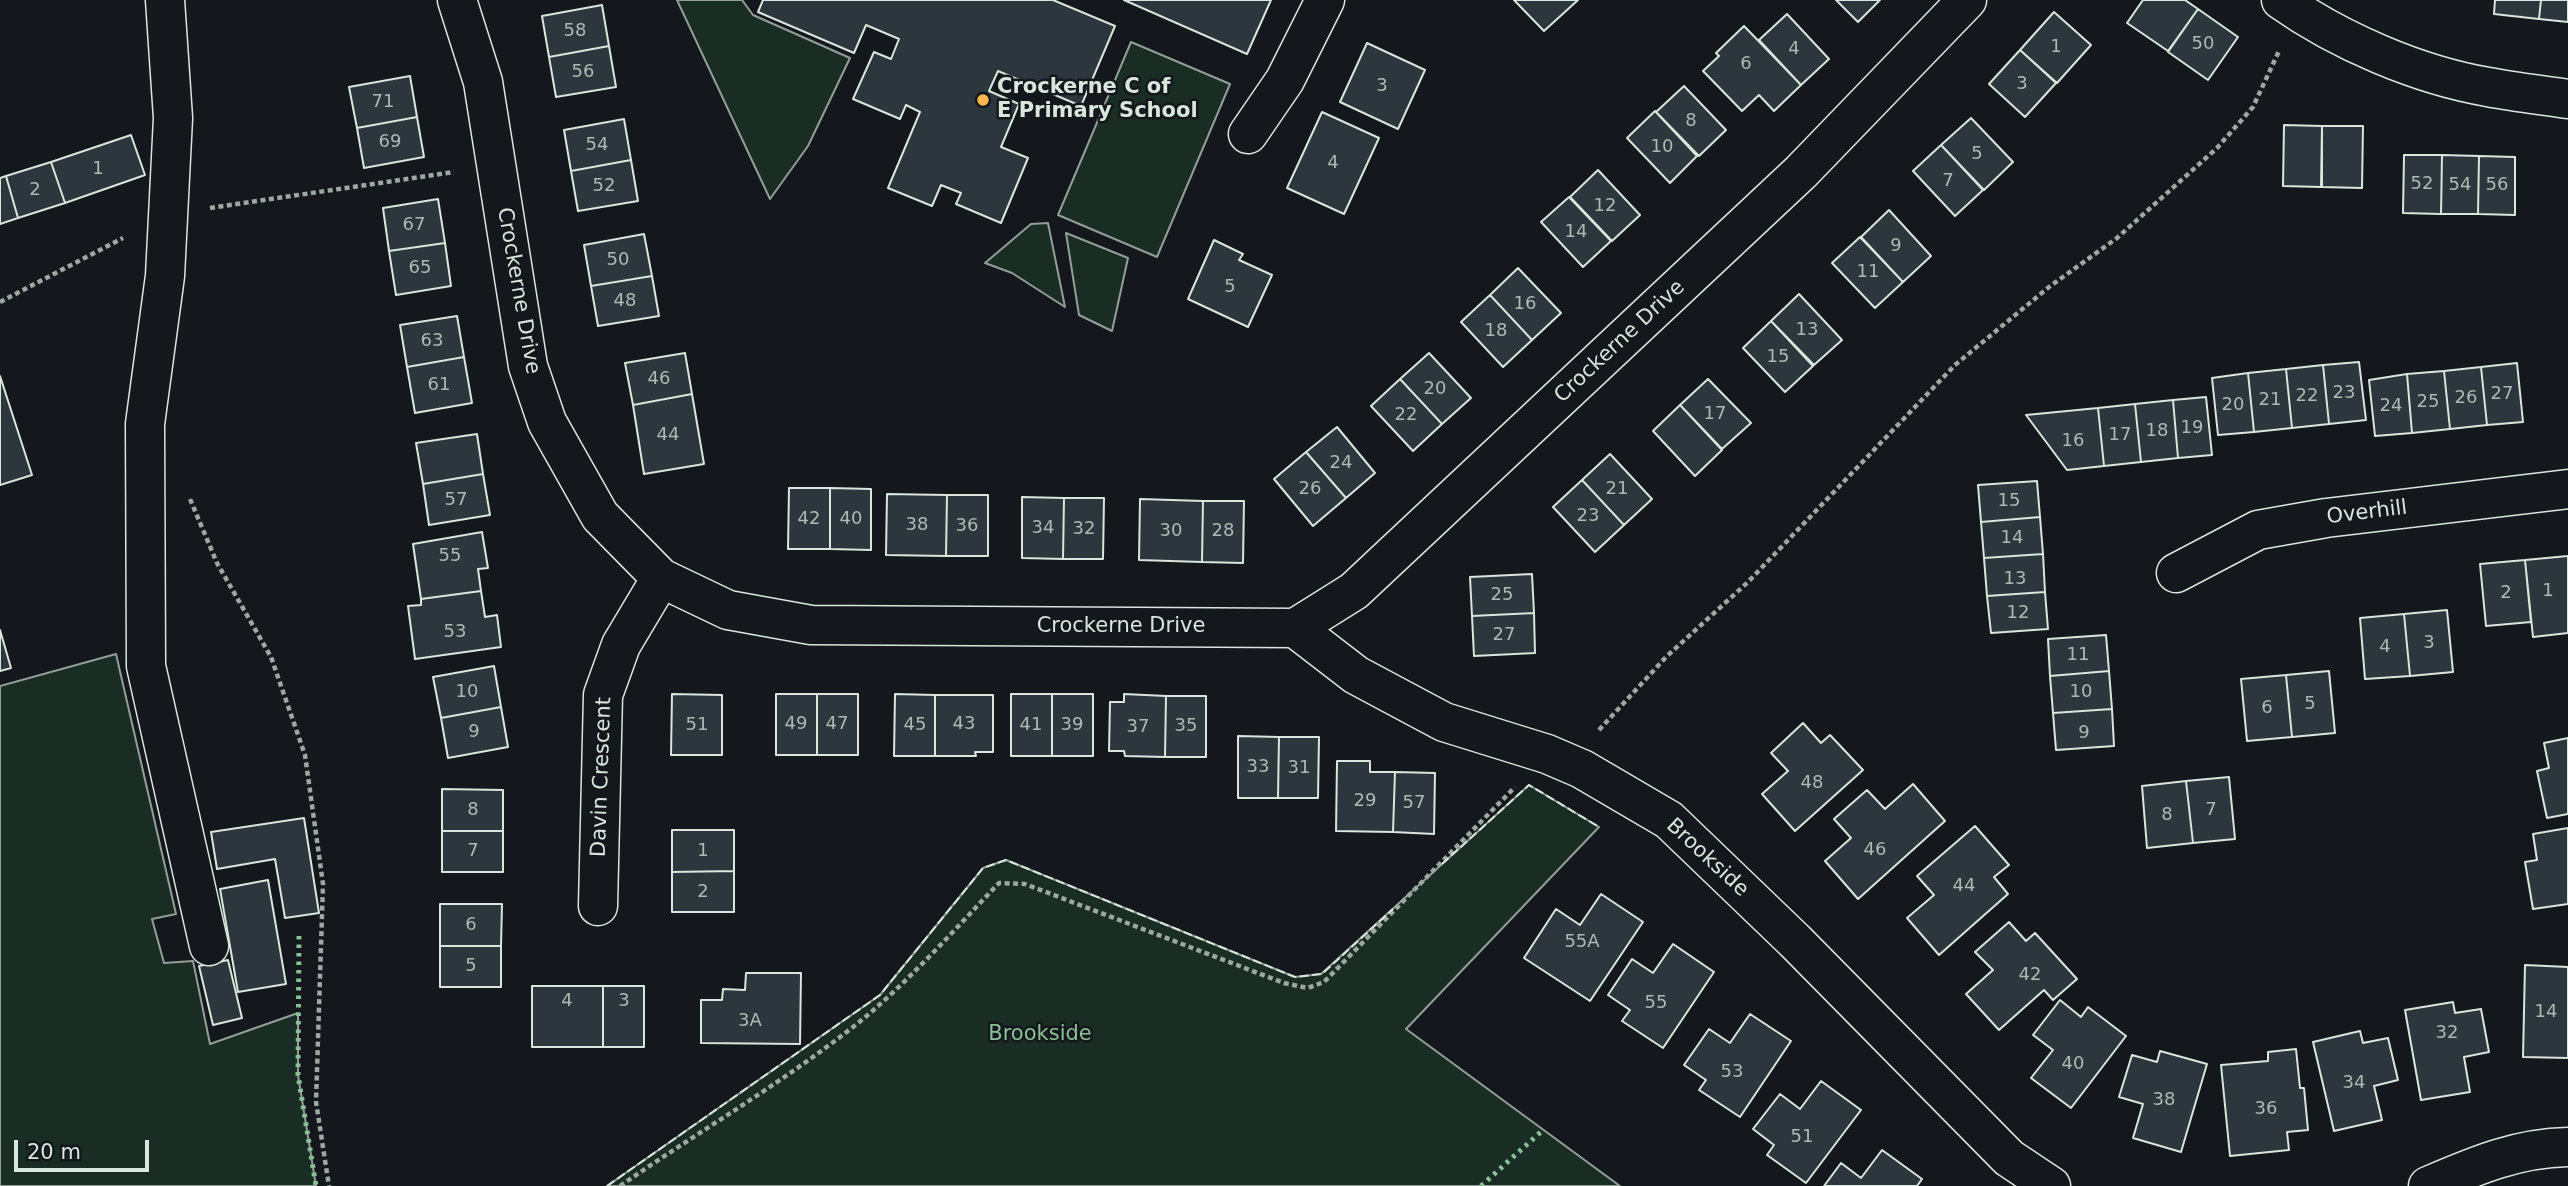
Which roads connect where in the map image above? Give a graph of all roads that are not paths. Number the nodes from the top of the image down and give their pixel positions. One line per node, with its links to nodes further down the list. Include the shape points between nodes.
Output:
1 (164, 0): 13 (street, via 173,118 165,276 145,424 146,666)
2 (457, 0): 10 (street, Crockerne Drive, via 483,82 528,366 547,422 600,516)
3 (1325, 0): 7 (street, via 1285,80)
4 (1967, 0): 11 (street, Crockerne Drive, via 1801,172 1354,591)
5 (2294, 9): 6 (street, via 2394,61 2486,87)
6 (2568, 99)
7 (1248, 134)
8 (2568, 489): 9 (street, Overhill, via 2258,530)
9 (2176, 573)
10 (661, 578): 11 (street, Crockerne Drive, via 728,610 811,625); 12 (street, Davin Crescent, via 621,645 603,695)
11 (1295, 628): 15 (street, Brookside, via 1356,674 1444,722 1582,769 1669,820 2009,1158)
12 (598, 906)
13 (209, 946)
14 (2568, 1147): 16 (street, via 2499,1156)
15 (2051, 1186)
16 (2428, 1186)

